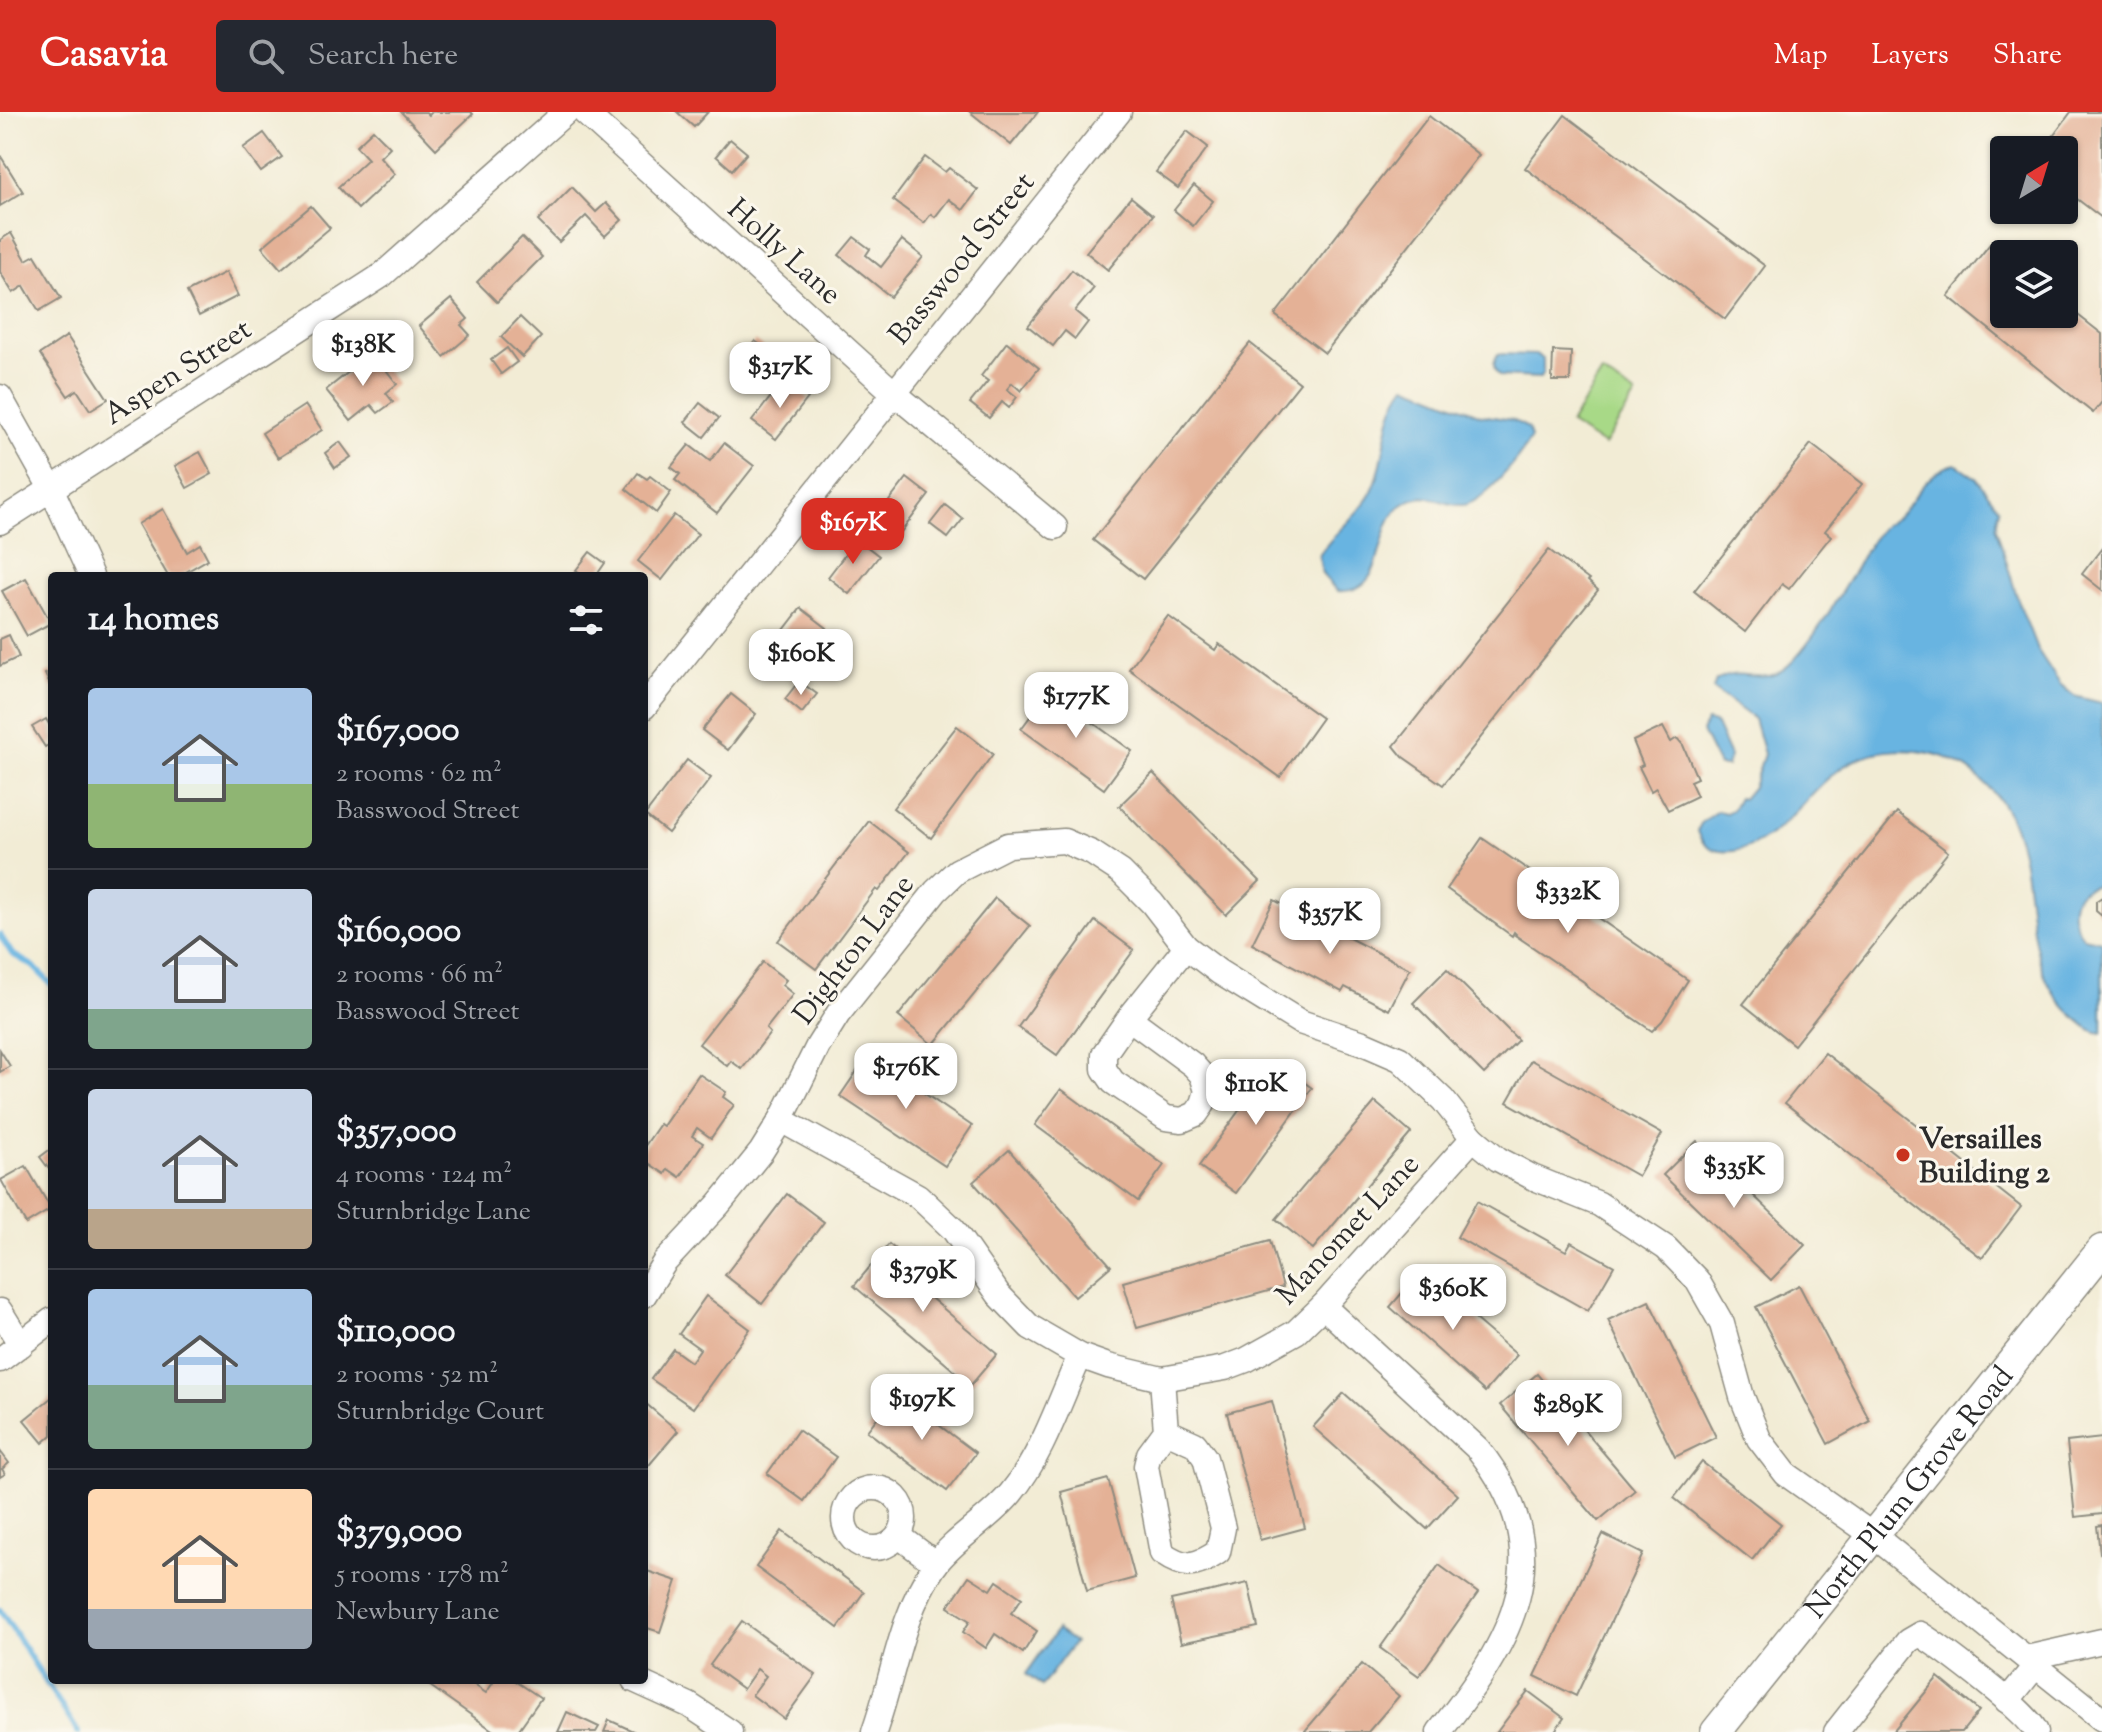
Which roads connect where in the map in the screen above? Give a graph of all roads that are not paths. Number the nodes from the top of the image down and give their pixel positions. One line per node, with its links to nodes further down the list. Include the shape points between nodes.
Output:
1 (566, 112): 6 (street, Aspen Street, via 381,276)
2 (584, 112): 4 (street, Holly Lane)
3 (1119, 112): 4 (street, Basswood Street)
4 (894, 393): 8 (street, Holly Lane); 10 (street, Basswood Street)
5 (0, 397): 6 (street)
6 (52, 490): 7 (street, Aspen Street); 9 (street)
7 (0, 522)
8 (1055, 527)
9 (89, 572)
10 (648, 702)
11 (1186, 947): 12 (street); 13 (street, Dighton Lane, via 1152,903 1092,853 1064,841 1008,845 957,871 936,891 838,1014); 14 (street, Dighton Lane, via 1300,1022 1400,1059)
12 (1129, 1018): 12 (street, via 1104,1054 1104,1069 1113,1082 1166,1118 1182,1120 1196,1114 1207,1091 1202,1075)
13 (781, 1120): 16 (street, Dighton Lane, via 761,1152); 21 (street, Manomet Lane, via 918,1196 953,1229 1014,1312)
14 (1473, 1138): 17 (street, Manomet Lane); 26 (street, Dighton Lane, via 1498,1159 1599,1204 1666,1248 1697,1280 1722,1324 1759,1439 1786,1474)
15 (2102, 1250): 26 (street, North Plum Grove Road)
16 (648, 1289)
17 (1323, 1306): 23 (street, Manomet Lane, via 1296,1332 1246,1360); 35 (street, via 1478,1449 1499,1474 1515,1515 1521,1583 1515,1606 1496,1654)
18 (0, 1311): 20 (street)
19 (48, 1323): 20 (street)
20 (21, 1345): 22 (street)
21 (1080, 1356): 23 (street, Manomet Lane); 27 (street, via 1034,1462 1009,1496)
22 (0, 1360)
23 (1162, 1379): 24 (street)
24 (1166, 1431): 24 (street, via 1146,1466 1162,1553 1177,1564 1201,1564 1218,1552 1223,1528 1205,1458 1195,1444)
25 (899, 1536): 27 (street)
26 (1874, 1536): 29 (street, Dighton Lane); 36 (street, North Plum Grove Road)
27 (936, 1564): 34 (street, via 909,1614)
28 (2102, 1641): 29 (street)
29 (2032, 1662): 31 (street); 32 (street, Dighton Lane)
30 (643, 1684): 33 (street)
31 (2007, 1701): 37 (street, via 1920,1634 1908,1641); 38 (street, via 2034,1724)
32 (2102, 1719)
33 (730, 1732)
34 (874, 1732)
35 (1439, 1732)
36 (1716, 1732)
37 (1836, 1732)
38 (2036, 1732)

